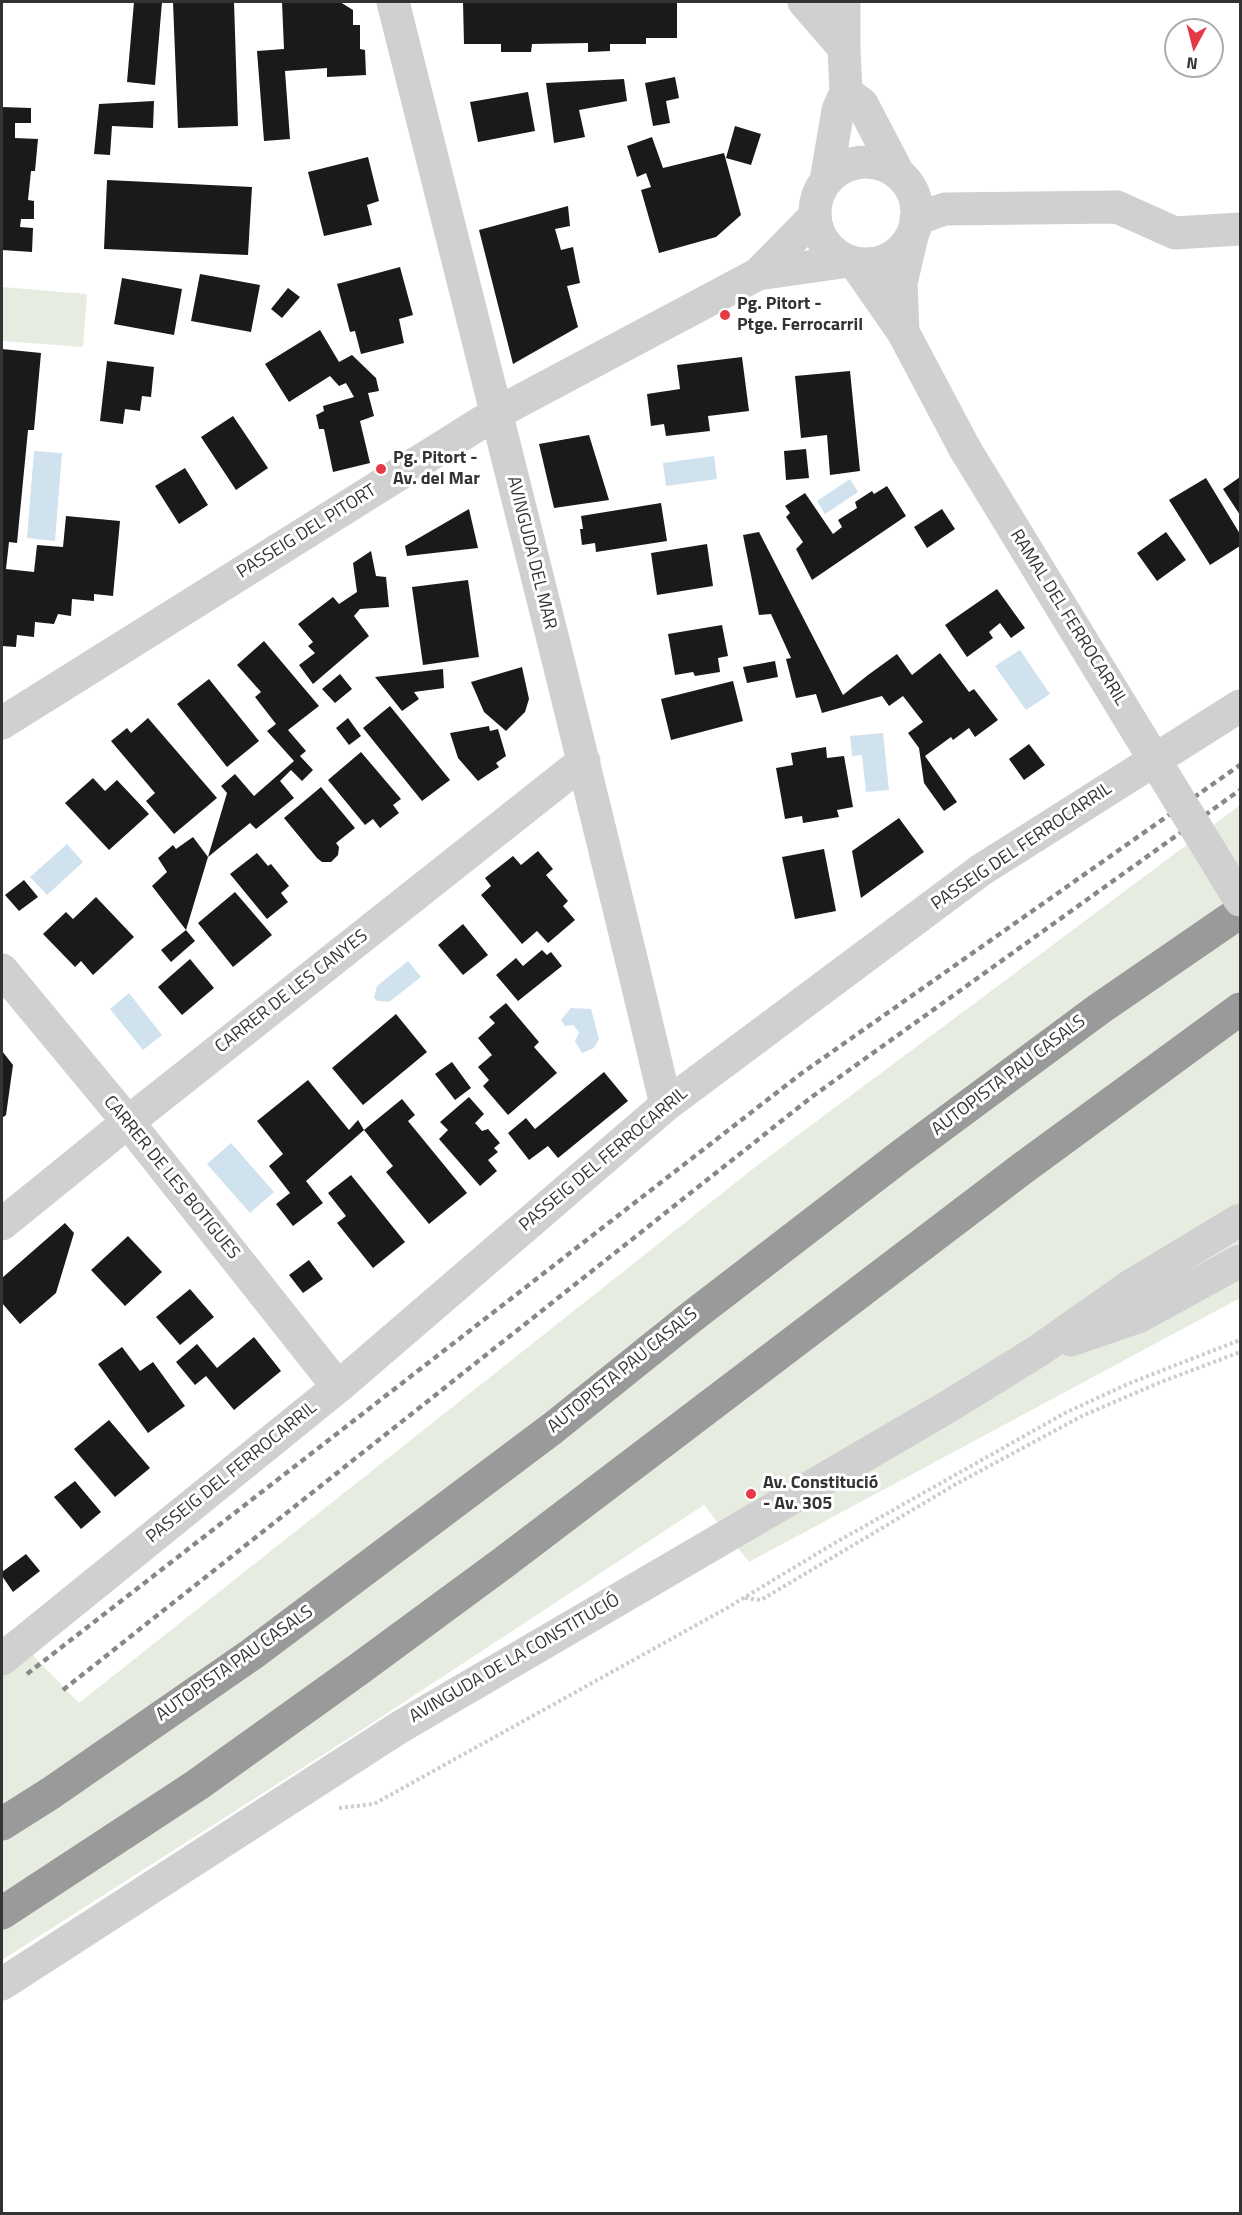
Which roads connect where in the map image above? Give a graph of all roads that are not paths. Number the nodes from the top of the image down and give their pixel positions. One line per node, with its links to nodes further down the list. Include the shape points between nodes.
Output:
1 (393, 2): 14 (street, AVINGUDA DEL MAR)
2 (804, 2): 4 (street)
3 (844, 2): 4 (street)
4 (844, 48): 5 (street)
5 (846, 92): 6 (street, via 862,104); 7 (street, via 838,110)
6 (897, 173): 7 (street, via 868,162 852,164); 9 (street, via 916,202)
7 (826, 181): 8 (street, via 815,203)
8 (815, 216): 11 (street, via 825,244); 12 (street)
9 (914, 227): 10 (street, via 945,209 1032,199 1115,198 1175,233); 11 (street, via 902,250 888,259 872,264); 13 (street, via 901,283)
10 (1240, 229)
11 (852, 262): 12 (street, PASSEIG DEL PITORT); 13 (street, RAMAL DEL FERROCARRIL)
12 (758, 274): 14 (street, PASSEIG DEL PITORT)
13 (903, 332): 18 (street, RAMAL DEL FERROCARRIL, bridge, via 965,449)
14 (495, 414): 16 (street, PASSEIG DEL PITORT); 17 (street, AVINGUDA DEL MAR)
15 (1240, 706): 22 (street, PASSEIG DEL FERROCARRIL, via 981,870)
16 (2, 723)
17 (584, 761): 22 (street, AVINGUDA DEL MAR); 23 (street, CARRER DE LES CANYES)
18 (1240, 900)
19 (1240, 912): 32 (highway, AUTOPISTA PAU CASALS, via 1099,1009 902,1155 554,1428 252,1654)
20 (2, 970): 23 (street, CARRER DE LES BOTIGUES)
21 (1240, 1009): 33 (highway, via 369,1662 197,1785)
22 (666, 1105): 30 (street, PASSEIG DEL FERROCARRIL)
23 (128, 1122): 26 (street, CARRER DE LES CANYES); 30 (street, CARRER DE LES BOTIGUES)
24 (1240, 1195): 28 (street, via 1164,1250)
25 (1240, 1220): 28 (street, AVINGUDA DE LA CONSTITUCIÓ)
26 (2, 1224)
27 (1240, 1261): 29 (street, AVINGUDA DE LA CONSTITUCIÓ, via 1138,1317)
28 (1129, 1287): 29 (street, AVINGUDA DE LA CONSTITUCIÓ)
29 (1038, 1351): 34 (street, AVINGUDA DE LA CONSTITUCIÓ, via 400,1726)
30 (338, 1387): 31 (street, PASSEIG DEL FERROCARRIL)
31 (2, 1659)
32 (2, 1824)
33 (2, 1913)
34 (2, 1984)

